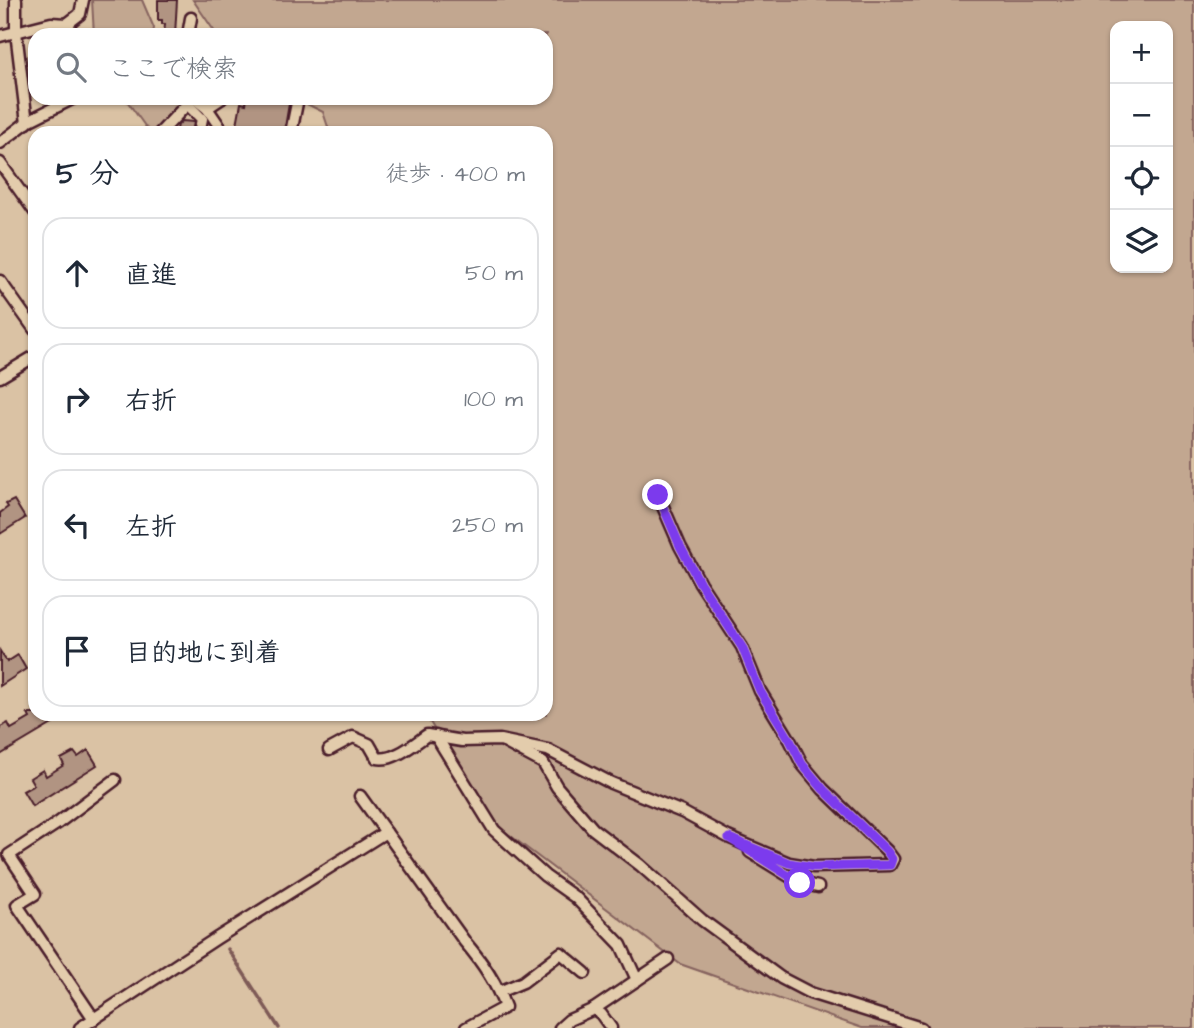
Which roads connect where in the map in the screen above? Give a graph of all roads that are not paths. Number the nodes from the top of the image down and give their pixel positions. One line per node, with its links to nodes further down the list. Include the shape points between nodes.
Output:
1 (16, 0): 9 (street)
2 (83, 0): 4 (street, via 80,14)
3 (191, 18): 7 (street)
4 (67, 24): 5 (street); 6 (street)
5 (32, 28)
6 (70, 28)
7 (189, 28)
8 (28, 29): 9 (street)
9 (16, 32): 10 (street); 18 (street)
10 (0, 36)
11 (61, 105): 18 (street)
12 (187, 105): 19 (street)
13 (194, 105): 20 (street)
14 (201, 105): 17 (street)
15 (212, 105): 17 (street)
16 (297, 105): 22 (street)
17 (207, 108): 21 (street)
18 (27, 123): 23 (street)
19 (167, 126)
20 (201, 126)
21 (219, 126)
22 (292, 126)
23 (0, 143)
24 (0, 163): 25 (street)
25 (28, 202)
26 (0, 281): 27 (street)
27 (28, 320)
28 (28, 360): 29 (street)
29 (0, 377)
30 (658, 495): 37 (street, via 680,546 742,647 760,691 802,764 892,859 890,865 814,867 789,863)
31 (436, 736): 32 (street); 33 (street, via 427,735 383,760 369,744 353,737); 41 (street, via 494,830 545,877 576,898 621,945)
32 (500, 740): 37 (street, via 548,750 611,783 682,811); 49 (street, via 543,763 593,829 780,978 810,993)
33 (329, 750)
34 (115, 780): 44 (street, via 9,855 35,894 17,905)
35 (360, 796): 36 (street)
36 (386, 832): 42 (street); 44 (street)
37 (729, 838): 38 (street, via 800,883)
38 (818, 887)
39 (667, 959): 41 (street)
40 (585, 973): 42 (street, via 561,953 523,982)
41 (637, 980): 43 (street)
42 (499, 992): 46 (street, via 505,1007)
43 (594, 1009): 47 (street); 48 (street)
44 (94, 1019): 45 (street)
45 (80, 1028)
46 (467, 1028)
47 (560, 1028)
48 (611, 1028)
49 (922, 1028)

